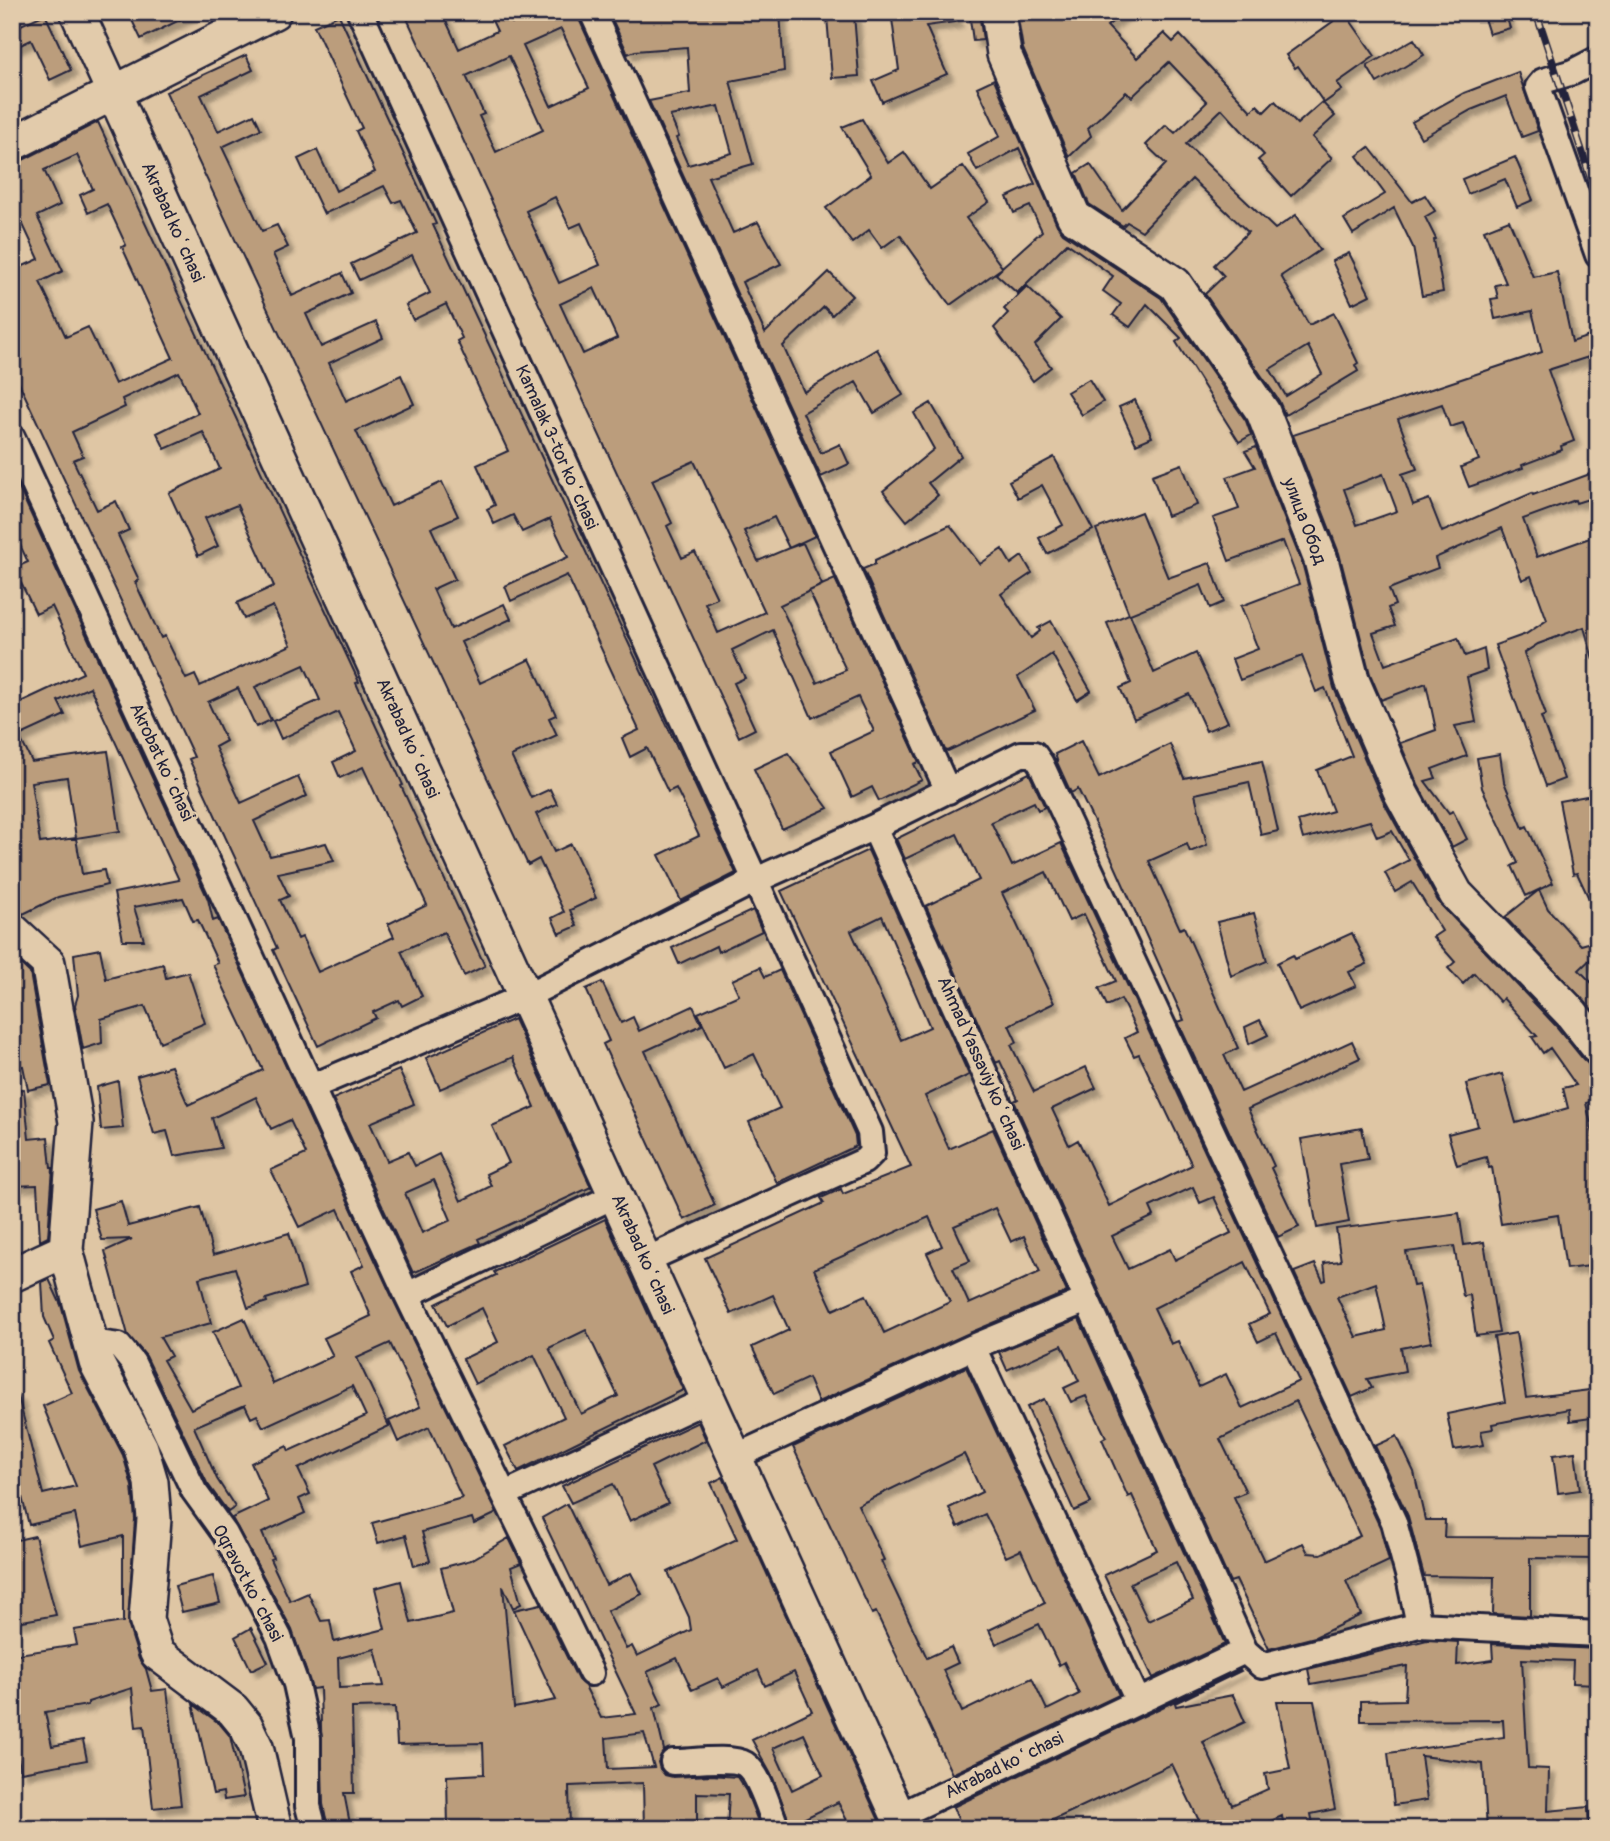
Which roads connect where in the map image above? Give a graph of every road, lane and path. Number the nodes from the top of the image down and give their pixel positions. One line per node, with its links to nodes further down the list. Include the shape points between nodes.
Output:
1 (77, 12): 7 (street, Akrabad koʻchasi)
2 (274, 12): 7 (street)
3 (360, 12): 13 (street, Kamalak 3-tor koʻchasi)
4 (592, 12): 11 (street)
5 (998, 12): 16 (street, улица Обод, via 1004,54 1073,217 1175,284 1263,412 1321,559 1352,680 1401,793 1456,894)
6 (1598, 59): 9 (street, via 1538,87)
7 (115, 94): 8 (street); 15 (street, Akrabad koʻchasi)
8 (12, 144)
9 (1598, 255)
10 (12, 437): 17 (street, Akrobat koʻchasi)
11 (948, 791): 12 (street); 29 (street, via 1021,754 1034,754 1041,764 1394,1522)
12 (874, 827): 13 (street); 23 (street, Ahmad Yassaviy koʻchasi)
13 (754, 881): 15 (street); 20 (street, Kamalak 3-tor koʻchasi, via 870,1132 872,1153 864,1161)
14 (12, 930): 19 (street, via 48,963 76,1122)
15 (526, 996): 17 (street); 18 (street, Akrabad koʻchasi)
16 (1598, 1047)
17 (311, 1087): 22 (street, Akrobat koʻchasi)
18 (616, 1195): 20 (street, Akrabad koʻchasi); 22 (street)
19 (66, 1250): 21 (street); 24 (street)
20 (646, 1260): 26 (street, Akrabad koʻchasi)
21 (12, 1275)
22 (407, 1295): 28 (street, Akrobat koʻchasi)
23 (1087, 1300): 25 (street); 31 (street, Ahmad Yassaviy koʻchasi)
24 (90, 1342): 36 (street, via 141,1448 151,1482 154,1519 146,1619 157,1653 233,1710 246,1727 256,1747); 37 (street, Oqravot koʻchasi, via 119,1346 133,1363 194,1491 226,1534 279,1637 308,1738 308,1807)
25 (973, 1346): 27 (street); 33 (street)
26 (709, 1399): 27 (street, Akrabad koʻchasi); 28 (street)
27 (735, 1457): 35 (street, Akrabad koʻchasi)
28 (505, 1494): 32 (street, Akrobat koʻchasi)
29 (1419, 1625): 30 (street); 31 (street, via 1262,1666)
30 (1598, 1634)
31 (1245, 1651): 33 (street, Akrabad koʻchasi)
32 (591, 1673)
33 (1138, 1701): 35 (street, Akrabad koʻchasi)
34 (673, 1762): 38 (street, via 735,1761 746,1765 756,1777)
35 (901, 1822)
36 (275, 1829)
37 (314, 1829)
38 (777, 1829)

